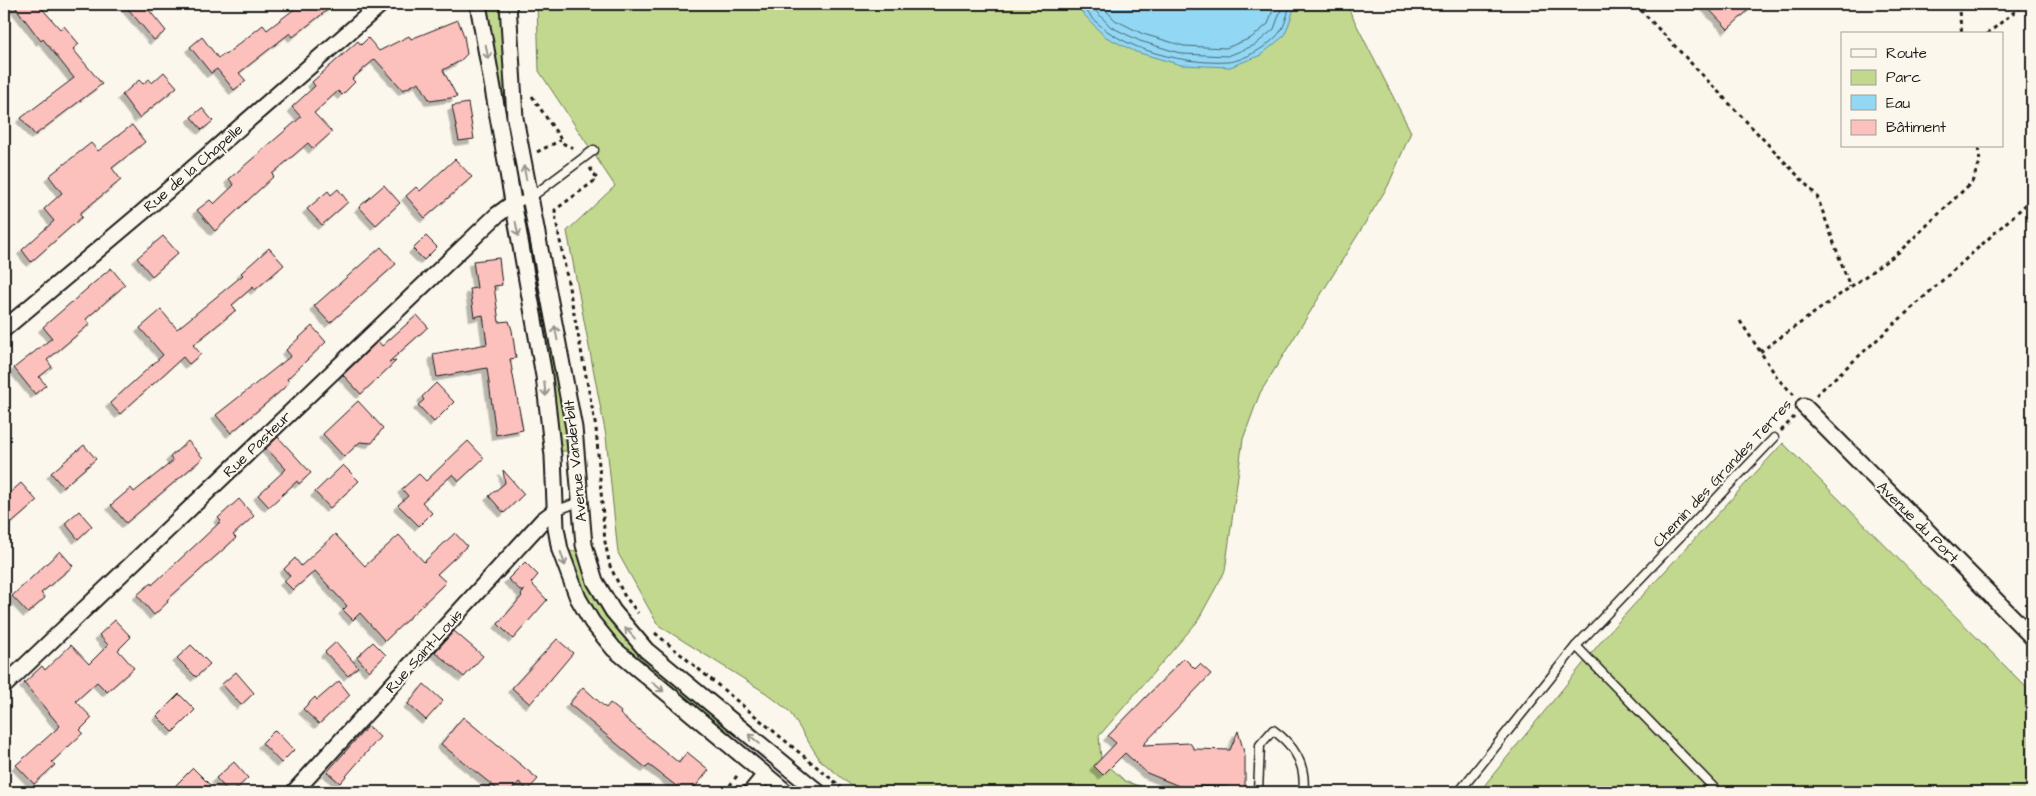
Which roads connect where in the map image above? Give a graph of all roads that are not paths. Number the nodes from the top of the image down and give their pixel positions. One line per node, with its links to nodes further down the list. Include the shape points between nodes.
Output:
1 (381, 4): 7 (street, Rue de la Chapelle)
2 (478, 4): 6 (street, Avenue Vanderbilt, one-way to 6)
3 (508, 4): 5 (street, Avenue Vanderbilt, one-way to 3, via 515,118)
4 (594, 150): 5 (lane)
5 (530, 198): 6 (lane); 10 (street, Avenue Vanderbilt, one-way to 5, via 574,428)
6 (512, 204): 11 (street, Avenue Vanderbilt, one-way to 11, via 544,376); 14 (street, Rue Pasteur)
7 (4, 330)
8 (1804, 406): 12 (street, Avenue du Port)
9 (1774, 438): 13 (lane, Chemin des Grandes Terres)
10 (579, 502): 11 (lane); 15 (street, Avenue Vanderbilt, one-way to 10, via 646,650 613,612 588,564)
11 (555, 511): 15 (street, Avenue Vanderbilt, one-way to 15, via 560,550 568,575 578,598 603,637 639,671); 17 (street, Rue Saint-Louis, via 542,520)
12 (2032, 638)
13 (1576, 646): 23 (lane, Chemin des Grandes Terres); 24 (lane)
14 (4, 686)
15 (772, 767): 18 (street); 19 (street, Avenue Vanderbilt); 20 (street, Avenue Vanderbilt)
16 (1304, 791): 21 (lane, via 1298,755 1273,730 1260,745); 22 (lane)
17 (294, 792)
18 (750, 792)
19 (786, 792)
20 (818, 792)
21 (1258, 792)
22 (1313, 792)
23 (1459, 792)
24 (1718, 792)

